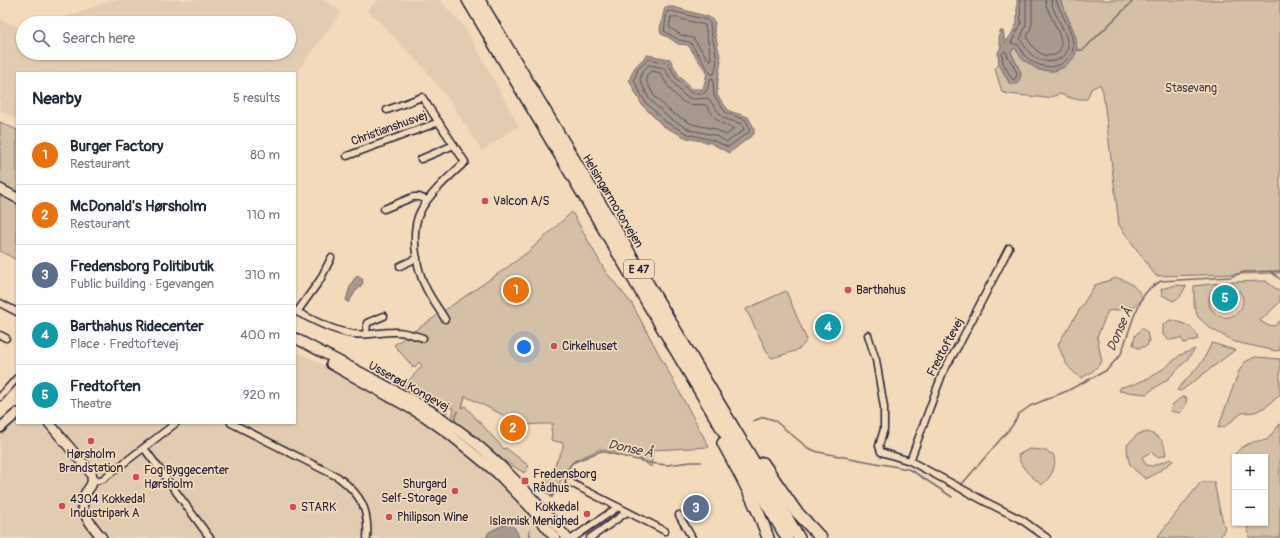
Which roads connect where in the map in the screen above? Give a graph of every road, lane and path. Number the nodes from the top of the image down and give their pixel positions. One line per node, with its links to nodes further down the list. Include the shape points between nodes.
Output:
1 (468, 0): 27 (highway, Helsingørmotorvejen / E 47)
2 (478, 0): 25 (highway, Helsingørmotorvejen / E 47)
3 (387, 110): 4 (street, Christianshusvej, via 422,97)
4 (439, 122): 5 (street, Christianshusvej); 6 (street, Christianshusvej)
5 (454, 145): 7 (street); 10 (street, Christianshusvej, via 465,162)
6 (347, 156)
7 (421, 159)
8 (0, 189): 9 (main road)
9 (16, 197)
10 (427, 200): 11 (street, via 414,197); 14 (street, Christianshusvej, via 419,212 415,225 414,242)
11 (384, 209)
12 (1008, 248): 38 (street, Fredtoftevej, via 961,341 942,372)
13 (331, 258): 18 (street, via 320,280)
14 (417, 258): 15 (street); 20 (street, Christianshusvej, via 427,290)
15 (400, 266)
16 (0, 303): 17 (street)
17 (16, 311)
18 (296, 311): 21 (street, via 339,330 352,334)
19 (384, 316): 21 (street, via 367,323)
20 (445, 319)
21 (366, 334): 23 (street, via 406,332)
22 (868, 335): 38 (street, via 876,360 884,407 884,428 879,446 881,452)
23 (424, 338)
24 (296, 339): 49 (main road, Usserød Kongevej, via 426,407 448,422 489,453)
25 (682, 343): 55 (highway, Helsingørmotorvejen / E 47); 56 (highway, via 706,371 795,510)
26 (296, 346): 48 (main road, Usserød Kongevej, via 424,416 448,433 497,473)
27 (691, 376): 53 (highway, via 742,478); 54 (highway, Helsingørmotorvejen / E 47)
28 (16, 379): 29 (street)
29 (0, 397)
30 (16, 414): 35 (main road)
31 (16, 421): 36 (main road)
32 (50, 424): 39 (main road, via 91,473)
33 (175, 424): 37 (street)
34 (233, 424): 47 (street, via 338,477 349,486 365,509)
35 (0, 428)
36 (0, 432)
37 (144, 448): 39 (street, via 103,479); 46 (street)
38 (910, 461): 57 (street, via 1022,520)
39 (93, 482): 45 (main road, via 84,496 83,509)
40 (570, 482): 41 (street)
41 (618, 507): 42 (street); 50 (street)
42 (627, 512): 44 (street); 51 (street)
43 (679, 515): 52 (street)
44 (665, 531)
45 (102, 538)
46 (210, 538)
47 (367, 538)
48 (555, 538)
49 (567, 538)
50 (574, 538)
51 (590, 538)
52 (692, 538)
53 (768, 538)
54 (787, 538)
55 (799, 538)
56 (821, 538)
57 (1047, 538)

